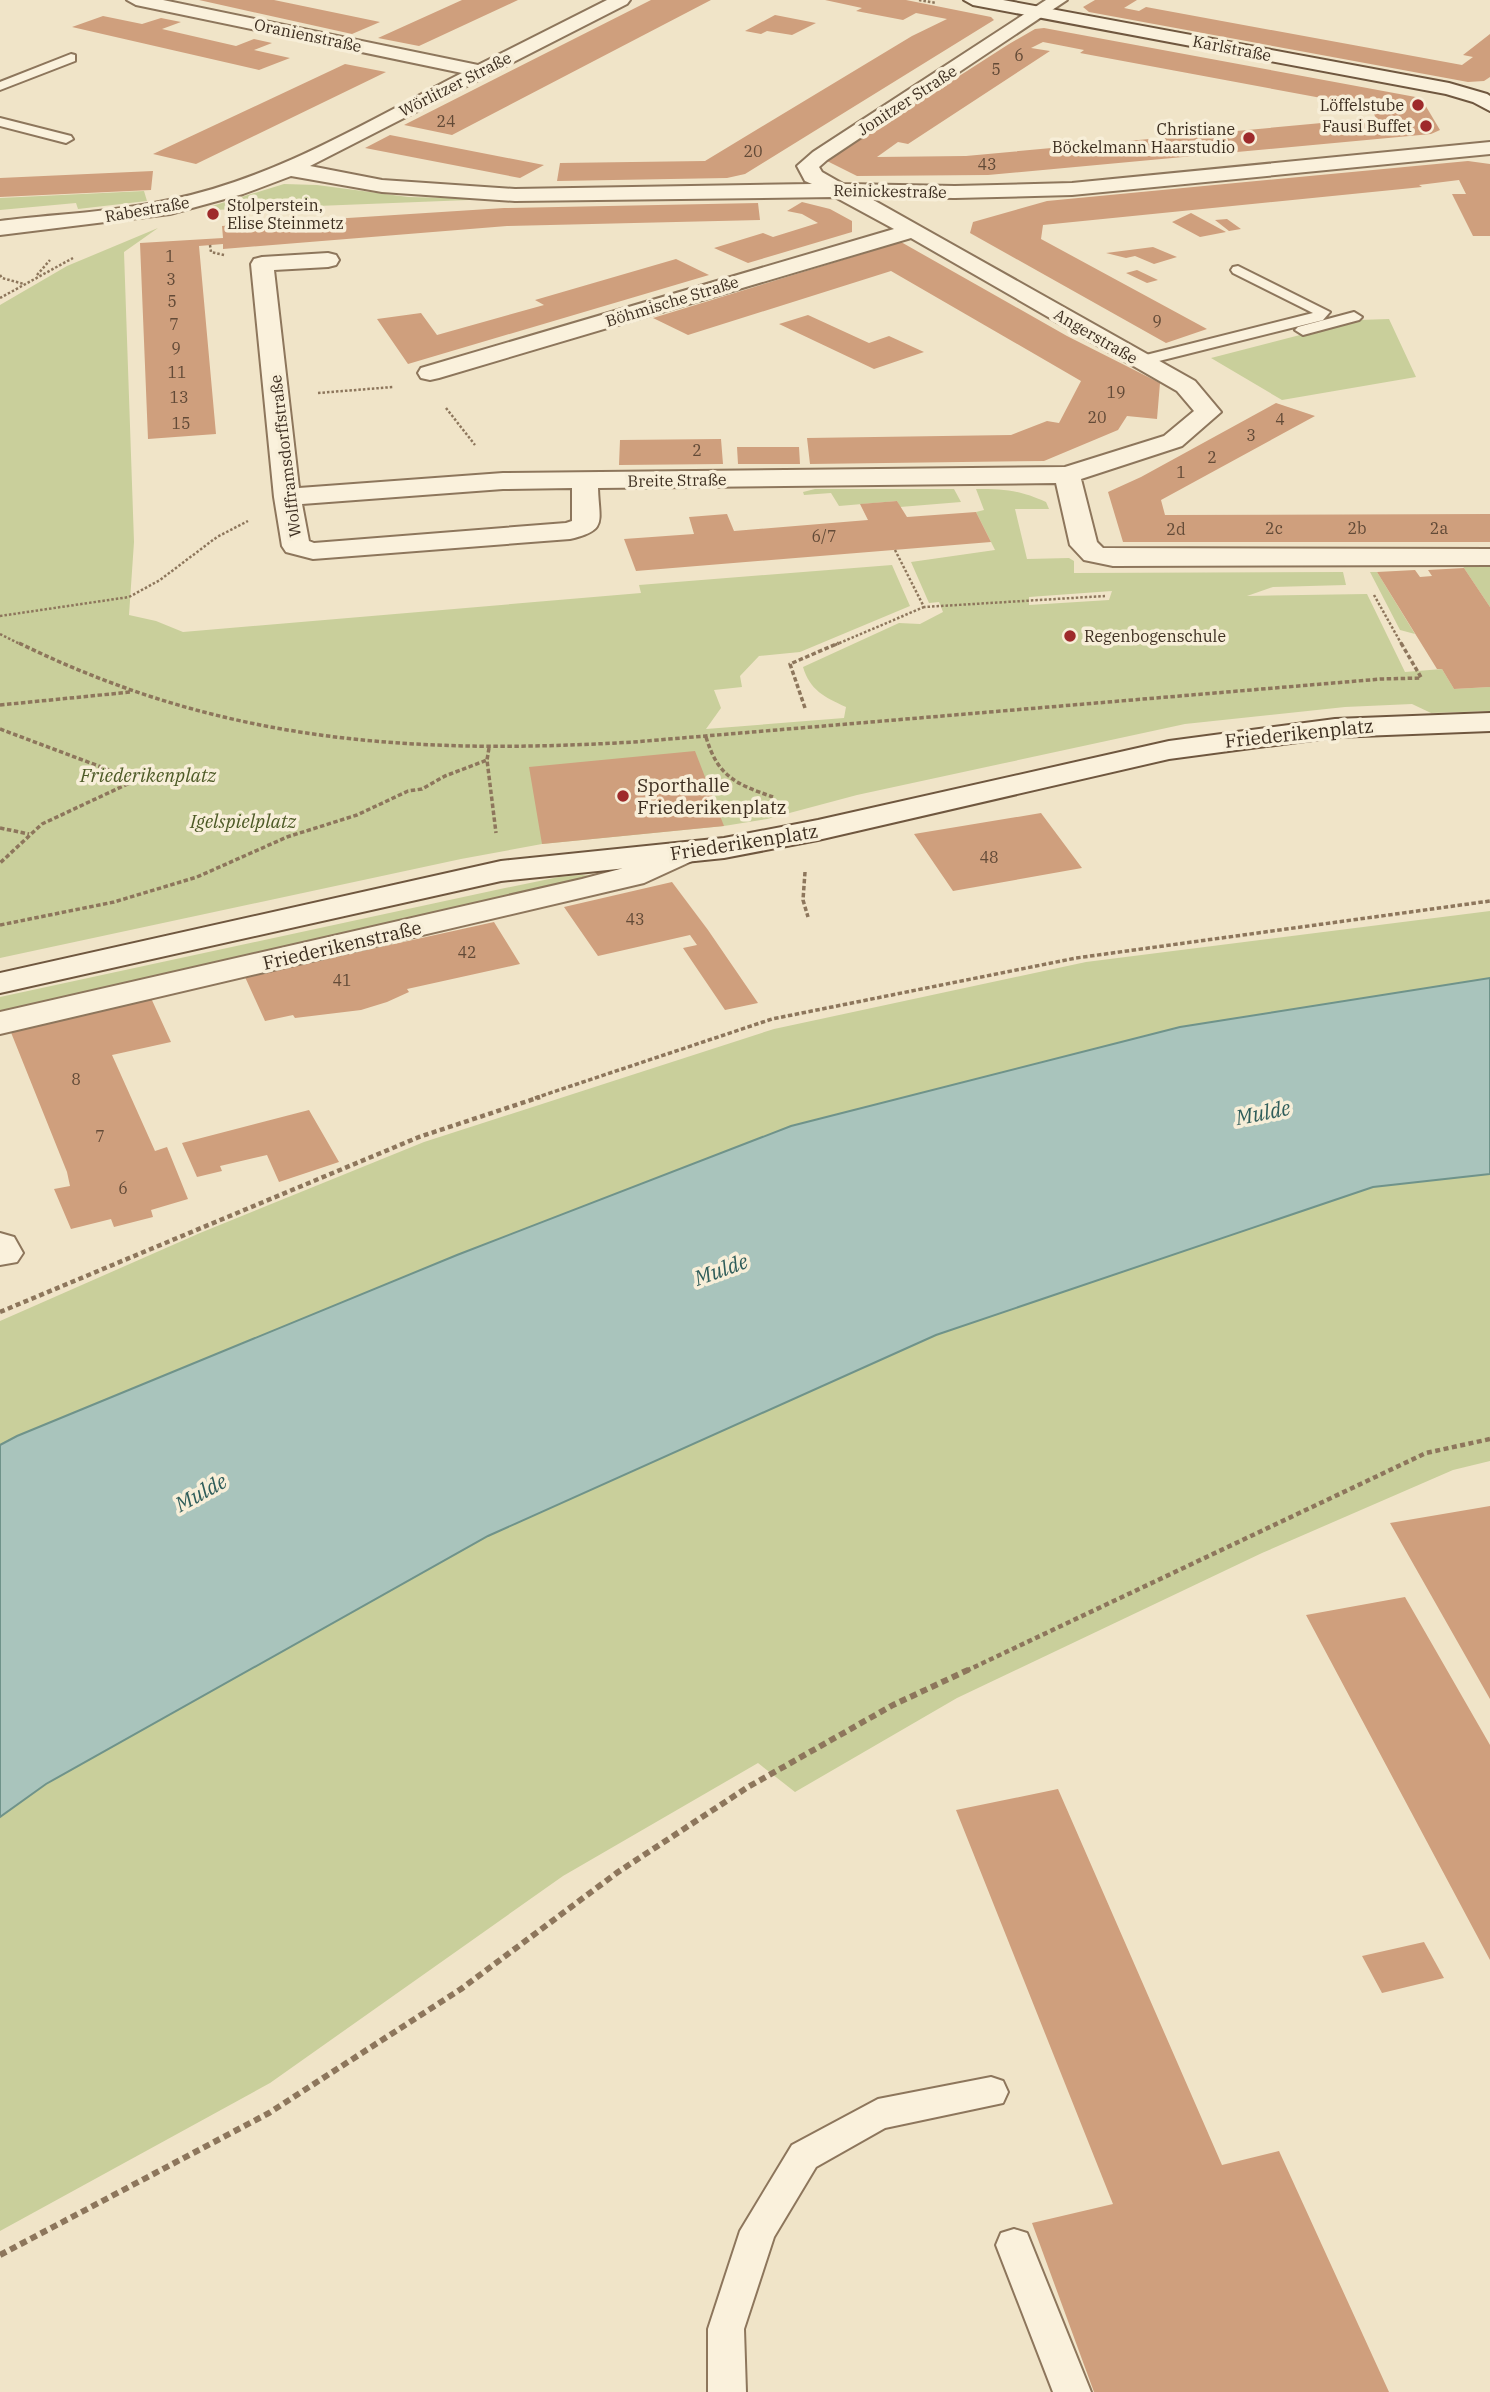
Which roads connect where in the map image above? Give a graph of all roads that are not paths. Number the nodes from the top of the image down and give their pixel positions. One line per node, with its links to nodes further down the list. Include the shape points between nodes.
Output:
1 (136, 0): 7 (street, Oranienstraße)
2 (621, 0): 7 (street, Wörlitzer Straße)
3 (973, 0): 5 (street, Karlstraße)
4 (1058, 0): 5 (street)
5 (1041, 13): 9 (street, Karlstraße, via 1449,89); 14 (street, Jonitzer Straße, via 808,166 813,176)
6 (71, 58): 8 (lane)
7 (479, 71): 13 (street, Wörlitzer Straße)
8 (0, 86)
9 (1490, 104)
10 (0, 122): 11 (lane)
11 (66, 139)
12 (1490, 148): 14 (street, Reinickestraße, via 1072,189)
13 (289, 169): 14 (street, Reinickestraße, via 382,186 514,195); 15 (street, Rabestraße, via 170,207)
14 (840, 190): 16 (street, Angerstraße)
15 (0, 228)
16 (913, 230): 20 (street, Angerstraße); 21 (street, Böhmische Straße)
17 (328, 260): 24 (street, Wolfframsdorffstraße, via 262,264)
18 (1238, 270): 20 (lane, via 1322,312 1318,317)
19 (1353, 317): 20 (lane)
20 (1146, 365): 22 (street, Angerstraße, via 1186,386 1208,412 1173,441)
21 (429, 379)
22 (1067, 475): 23 (street, Breite Straße); 25 (street, via 1084,545 1094,554 1113,558)
23 (584, 481): 24 (street, Breite Straße, via 503,481); 24 (street, Wolfframsdorffstraße, via 586,525 570,531 313,551 296,546)
24 (289, 505)
25 (1490, 557)
26 (1490, 722): 27 (street, Friederikenplatz, via 1335,728 1224,741 818,830)
27 (680, 854): 28 (street, Friederikenplatz, via 501,871); 29 (street, Friederikenstraße, via 632,876 585,888)
28 (0, 983)
29 (0, 1023)
30 (990, 2092): 32 (lane, via 878,2114 804,2156 758,2231 726,2329)
31 (1014, 2245): 33 (lane)
32 (727, 2392)
33 (1072, 2392)

